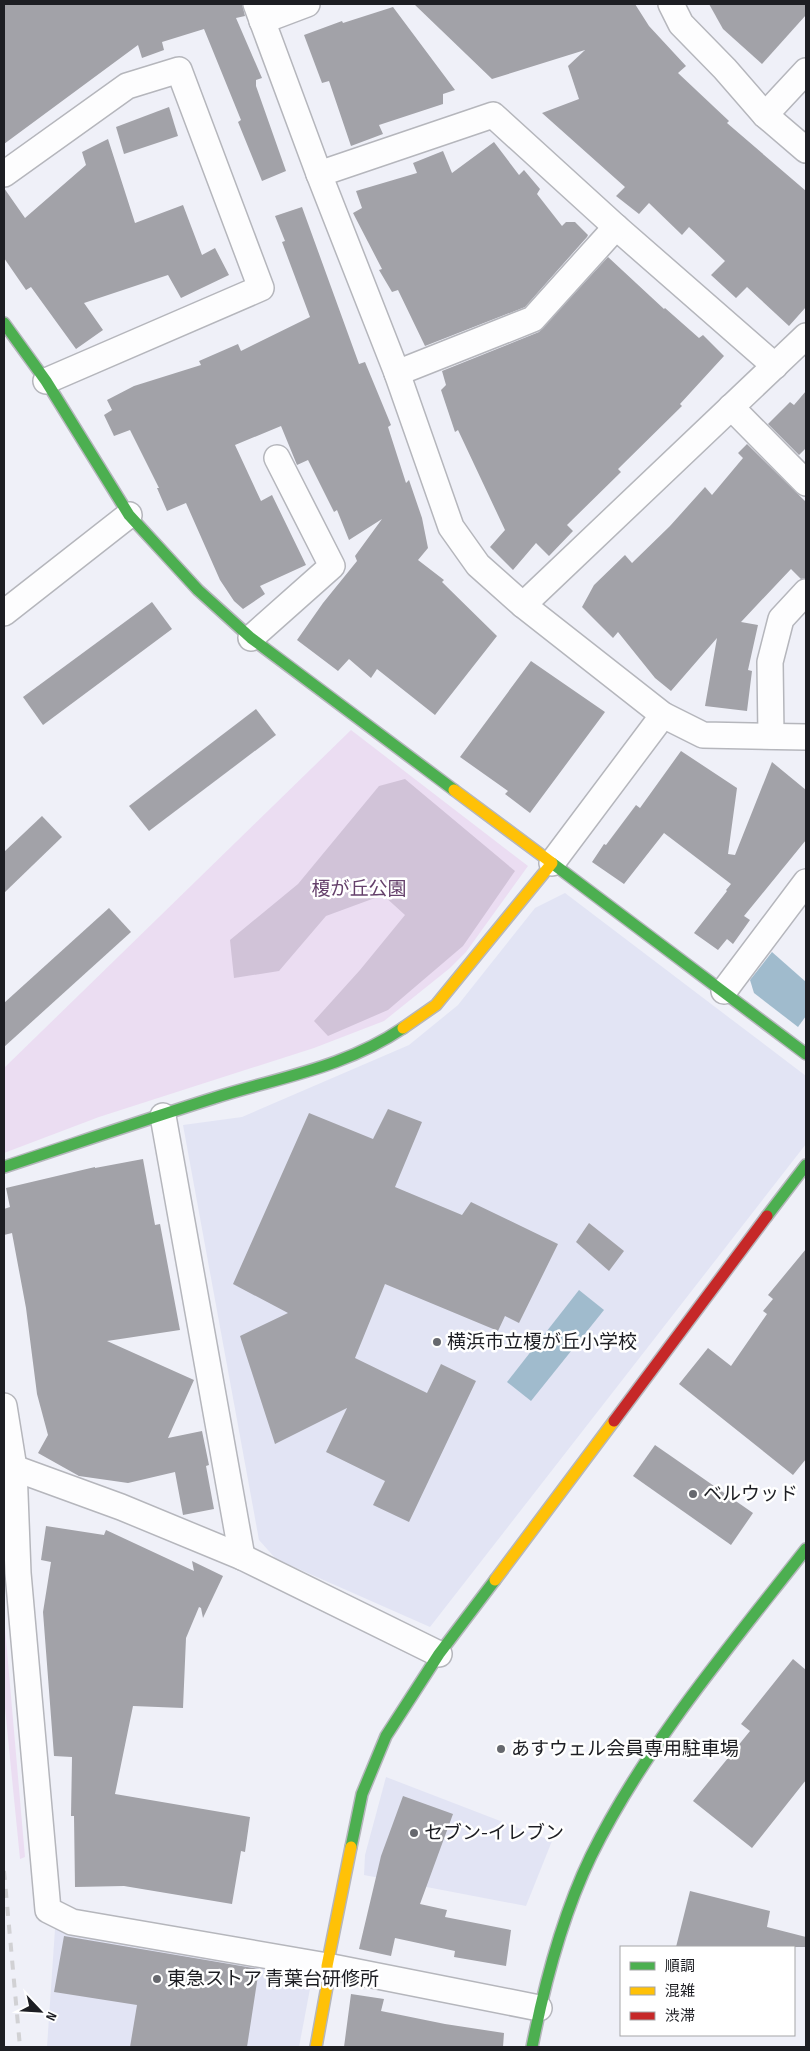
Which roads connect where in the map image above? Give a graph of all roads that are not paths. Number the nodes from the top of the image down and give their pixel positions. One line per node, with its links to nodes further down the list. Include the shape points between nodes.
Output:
1 (307, 4): 3 (street)
2 (671, 4): 5 (street, via 681,24 726,69)
3 (259, 12): 8 (street)
4 (806, 71): 5 (street)
5 (765, 115): 6 (street)
6 (806, 150)
7 (4, 174): 14 (street, via 128,86 179,70 261,288)
8 (319, 174): 9 (street, via 493,115); 13 (street)
9 (616, 227): 12 (street); 13 (street, via 533,319)
10 (4, 324): 14 (street)
11 (806, 336): 12 (street)
12 (775, 366): 15 (street)
13 (397, 373): 20 (street, via 451,527 478,565)
14 (46, 381): 18 (street)
15 (731, 407): 17 (street); 20 (street)
16 (277, 458): 22 (street, via 332,566)
17 (806, 483)
18 (129, 515): 21 (street); 22 (street, via 198,590)
19 (806, 592): 24 (street, via 781,619 770,662)
20 (523, 605): 23 (street)
21 (4, 614)
22 (251, 638): 26 (street)
23 (663, 714): 24 (street, via 703,735); 26 (street)
24 (771, 736): 25 (street)
25 (806, 737)
26 (552, 863): 28 (street); 30 (street, via 436,1005 388,1038 332,1065 216,1097)
27 (806, 882): 28 (street)
28 (724, 991): 29 (street)
29 (806, 1054)
30 (163, 1116): 32 (street, via 142,1120); 36 (street)
31 (806, 1165): 37 (street)
32 (4, 1167)
33 (4, 1406): 34 (street)
34 (14, 1468): 36 (street); 38 (street, via 18,1573 48,1910 72,1922)
35 (806, 1548): 39 (street, via 669,1728 621,1803 592,1854 570,1905)
36 (242, 1557): 37 (street)
37 (439, 1654): 38 (street, via 386,1736 362,1794)
38 (327, 1966): 39 (street); 40 (street, via 328,1981)
39 (539, 2008): 41 (street)
40 (316, 2047)
41 (532, 2047)

